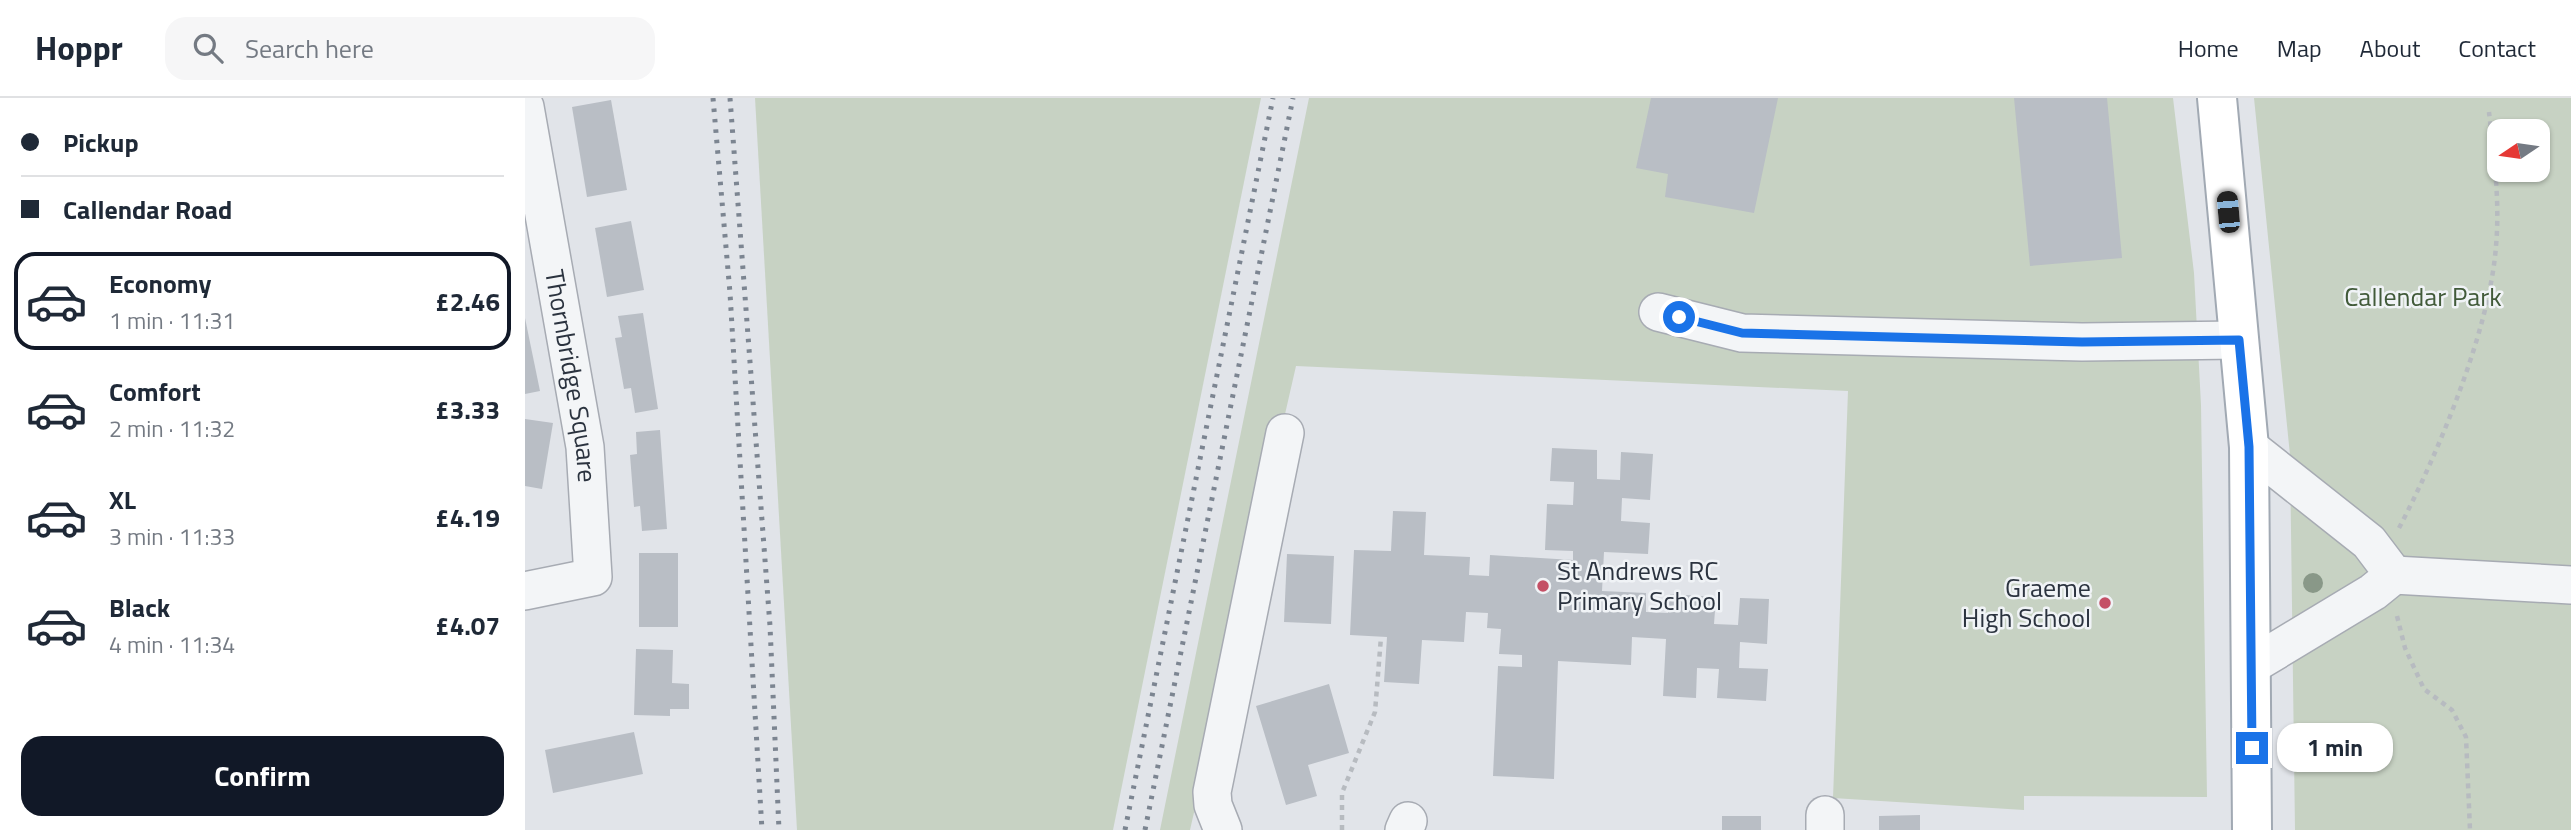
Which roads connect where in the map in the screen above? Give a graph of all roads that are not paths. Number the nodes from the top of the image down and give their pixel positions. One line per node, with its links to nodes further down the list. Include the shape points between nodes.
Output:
1 (2217, 98): 4 (main road)
2 (525, 107): 9 (street, Thornbridge Square, via 585,447 593,578)
3 (1658, 312): 4 (street, via 1742,333 2082,342)
4 (2239, 340): 6 (main road)
5 (1285, 433): 11 (street, via 1212,792)
6 (2249, 447): 7 (street, via 2369,542); 10 (main road)
7 (2390, 580): 8 (street); 10 (street)
8 (2571, 585)
9 (525, 591)
10 (2252, 666): 12 (main road)
11 (1223, 830)
12 (2252, 830)

